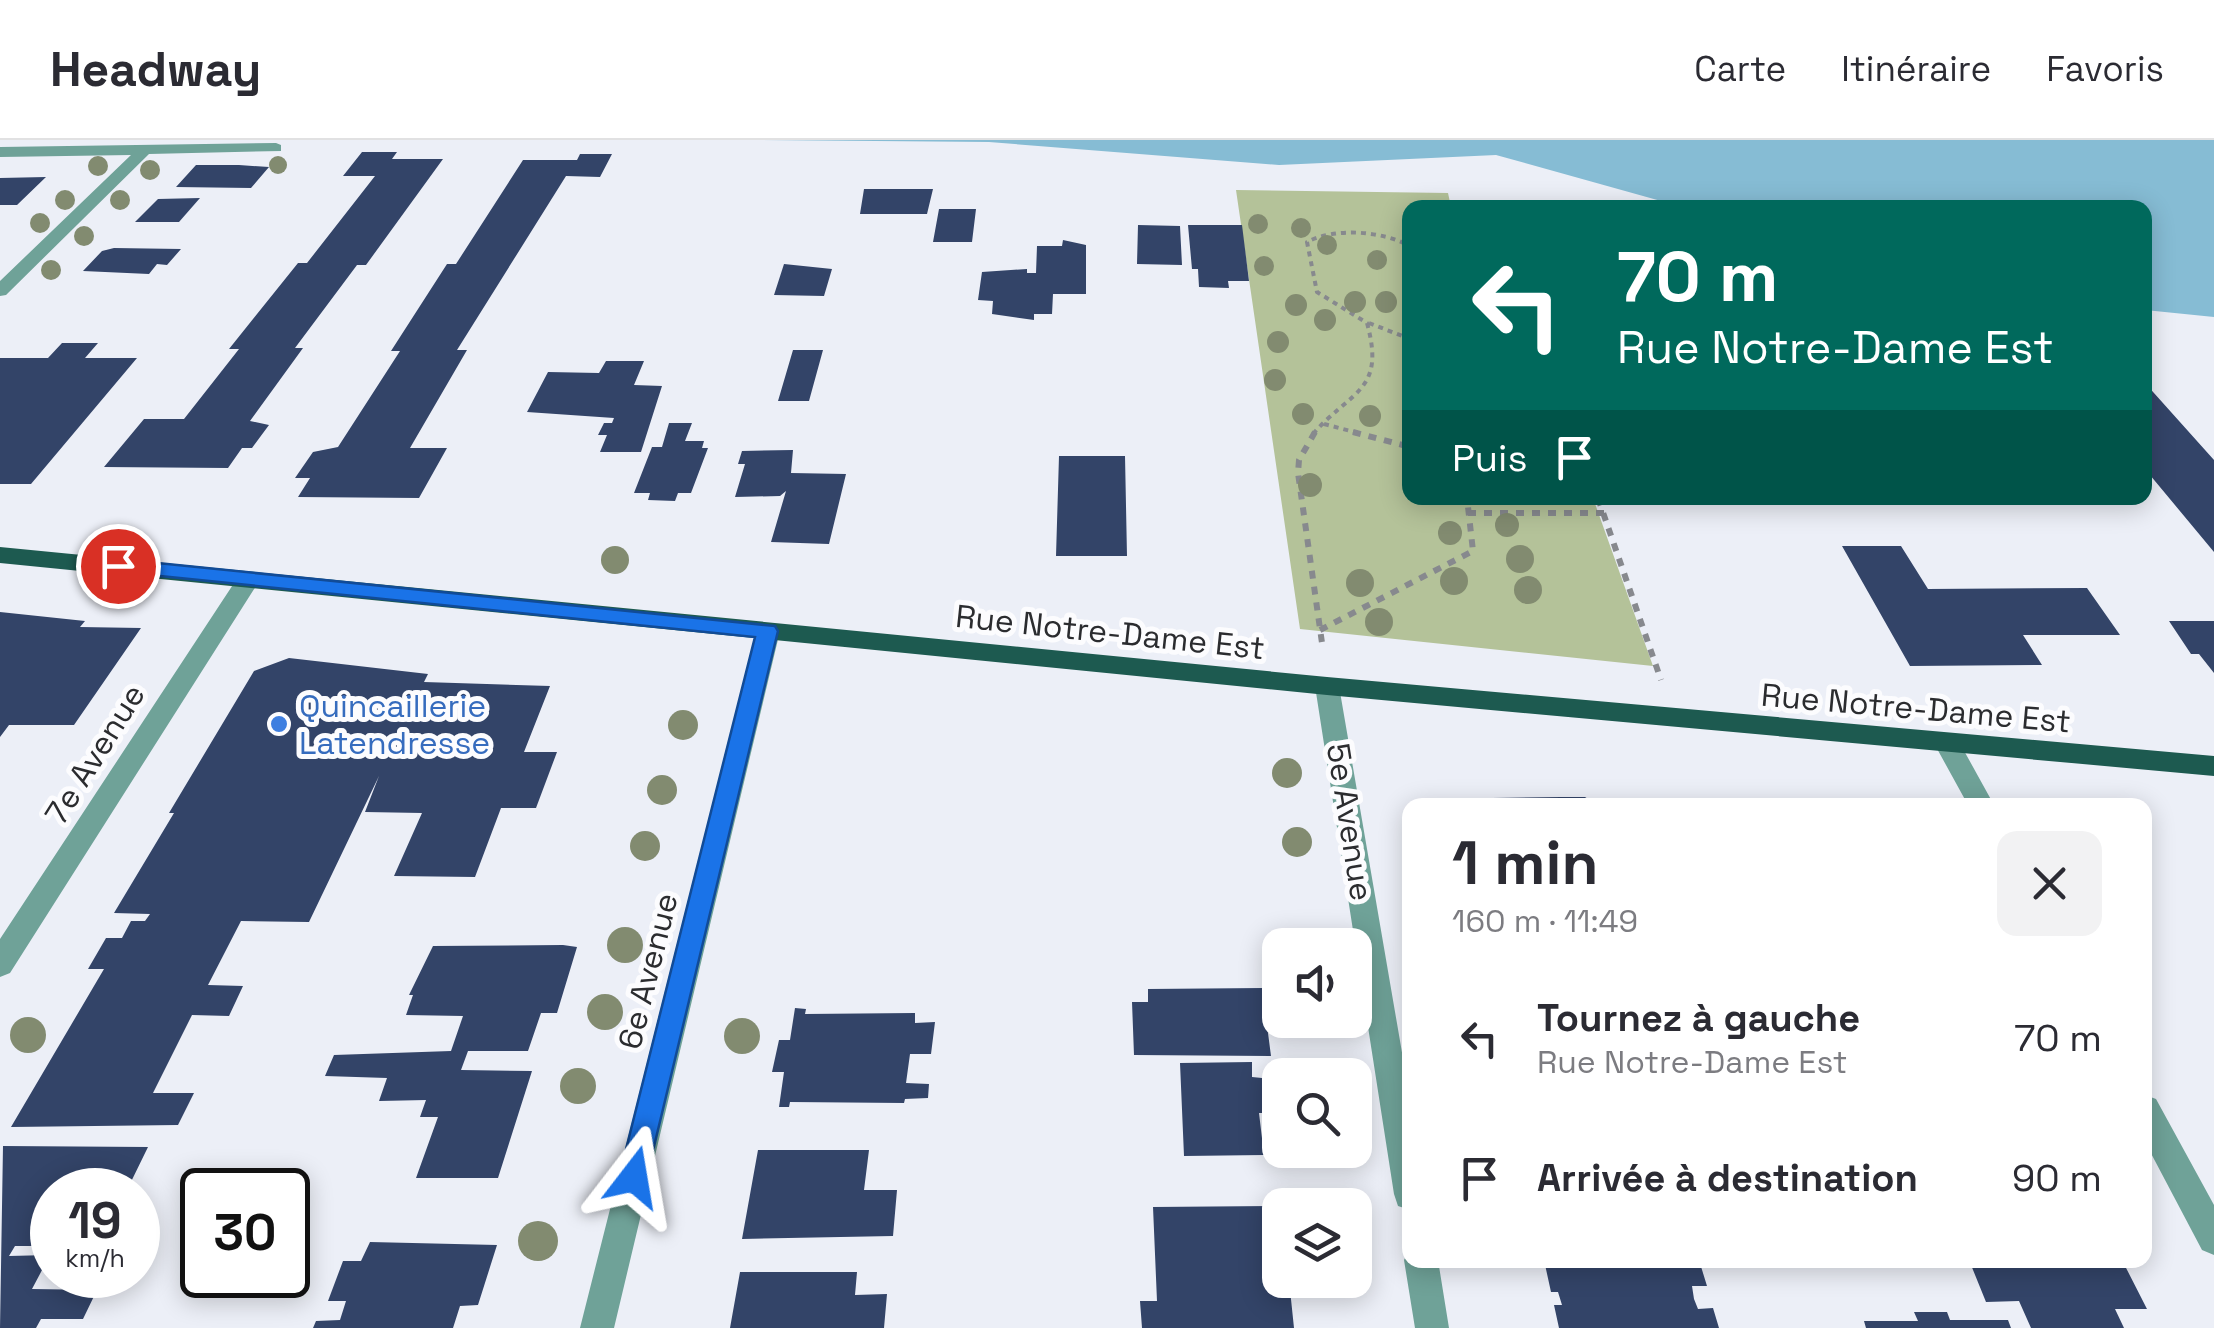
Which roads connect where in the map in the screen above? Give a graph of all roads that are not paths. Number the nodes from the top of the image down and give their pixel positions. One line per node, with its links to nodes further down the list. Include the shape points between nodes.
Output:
1 (276, 148): 2 (street)
2 (145, 150): 3 (street); 4 (street)
3 (0, 152)
4 (0, 290)
5 (0, 555): 6 (main road, Rue Notre-Dame Est)
6 (248, 580): 7 (main road, Rue Notre-Dame Est); 12 (street, 7e Avenue)
7 (768, 631): 8 (main road, Rue Notre-Dame Est); 17 (street, 6e Avenue)
8 (1328, 686): 9 (main road, Rue Notre-Dame Est); 14 (street, 5e Avenue)
9 (1948, 745): 10 (main road, Rue Notre-Dame Est); 11 (street)
10 (2214, 766)
11 (1977, 798)
12 (0, 964)
13 (2152, 1123): 15 (street)
14 (1402, 1144)
15 (2214, 1238)
16 (1421, 1268): 18 (street)
17 (596, 1328)
18 (1432, 1328)

